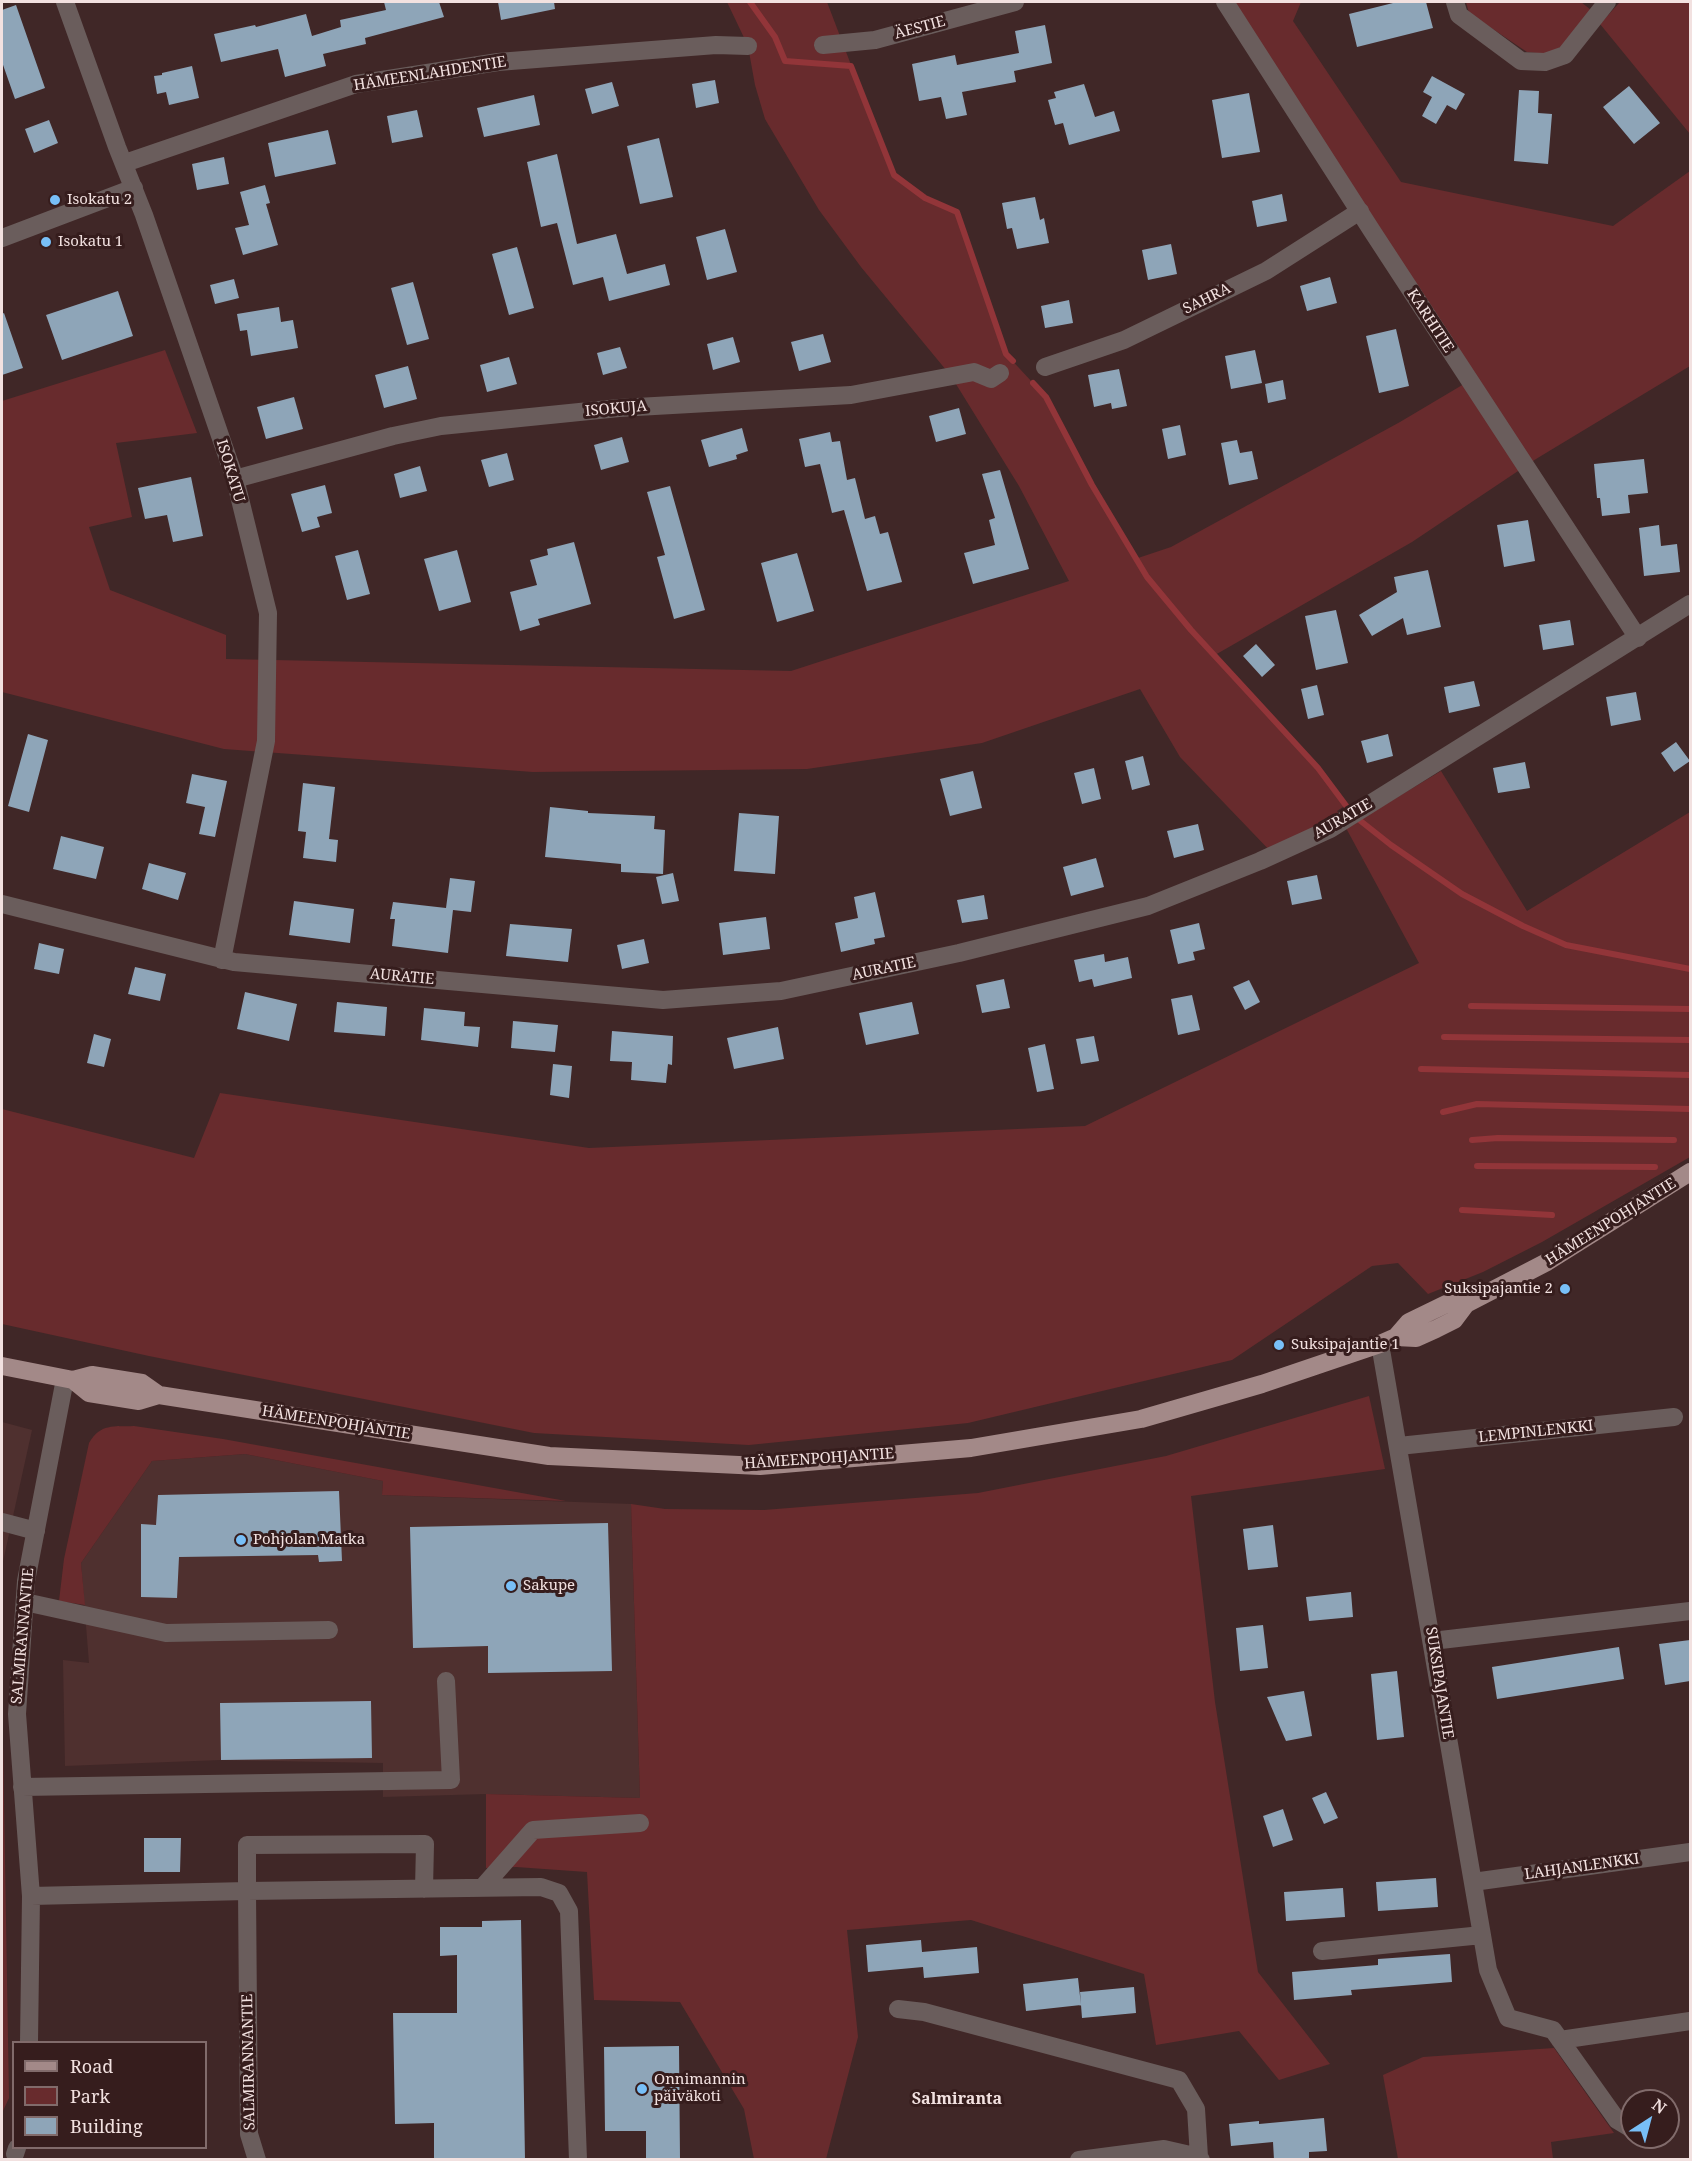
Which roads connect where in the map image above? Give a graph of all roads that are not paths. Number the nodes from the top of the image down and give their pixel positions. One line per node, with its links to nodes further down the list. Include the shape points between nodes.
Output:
1 (65, 2): 8 (street, ISOKATU)
2 (1015, 2): 6 (street, ÄESTIE, via 875,40)
3 (1225, 2): 10 (street, KARHITIE)
4 (1455, 2): 5 (street, via 1459,15 1521,61 1545,62 1565,55)
5 (1607, 2)
6 (823, 45)
7 (748, 46): 8 (street, HÄMEENLAHDENTIE, via 717,45 498,63 356,84)
8 (125, 163): 9 (street, ISOKATU)
9 (134, 188): 11 (street); 14 (street, ISOKATU)
10 (1360, 211): 12 (street, SAHRA, via 1266,271 1124,340); 16 (street, KARHITIE)
11 (2, 238)
12 (1045, 367)
13 (1000, 373): 14 (street, ISOKUJA, via 991,379 974,372 851,395 619,408 441,426)
14 (235, 479): 18 (street, ISOKATU, via 268,613 266,741)
15 (1690, 604): 16 (street, AURATIE)
16 (1638, 638): 18 (street, AURATIE, via 1330,829 1148,906 959,954 781,991 663,1000)
17 (2, 904): 18 (street, AURATIE)
18 (222, 960)
19 (1690, 1172): 20 (main road, HÄMEENPOHJANTIE, via 1547,1262 1466,1304 1446,1304 1409,1322)
20 (1388, 1341): 22 (main road, HÄMEENPOHJANTIE, via 1262,1384 1141,1419 970,1448 760,1466 549,1456 159,1395 142,1383 92,1375); 24 (street, SUKSIPAJANTIE)
21 (2, 1366): 22 (main road, HÄMEENPOHJANTIE)
22 (69, 1380): 26 (street, SALMIRANNANTIE)
23 (1674, 1417): 24 (street, LEMPINLENKKI)
24 (1399, 1446): 30 (street, SUKSIPAJANTIE)
25 (2, 1522): 26 (street)
26 (36, 1531): 27 (street, SALMIRANNANTIE)
27 (25, 1602): 29 (street, via 166,1633); 32 (street, SALMIRANNANTIE, via 17,1714)
28 (1690, 1611): 30 (street)
29 (329, 1630)
30 (1432, 1641): 35 (street, SUKSIPAJANTIE)
31 (446, 1681): 32 (street, via 451,1780)
32 (22, 1787): 39 (street, SALMIRANNANTIE)
33 (640, 1823): 36 (street, via 533,1830)
34 (1690, 1851): 35 (street, LAHJANLENKKI)
35 (1473, 1882): 40 (street, SUKSIPAJANTIE)
36 (482, 1888): 37 (street); 49 (street, via 541,1887 559,1893 569,1911)
37 (424, 1889): 38 (street); 38 (street, SALMIRANNANTIE, via 425,1844 247,1845)
38 (247, 1891): 39 (street); 48 (street, SALMIRANNANTIE, via 249,2134)
39 (31, 1896): 45 (street, SALMIRANNANTIE)
40 (1482, 1935): 41 (street); 44 (street, SUKSIPAJANTIE, via 1488,1970 1508,2018 1553,2030)
41 (1322, 1951)
42 (898, 2009): 47 (street, via 924,2012 1179,2080 1196,2109)
43 (1690, 2021): 44 (street)
44 (1560, 2040): 46 (street)
45 (29, 2041)
46 (1620, 2122)
47 (1200, 2158): 50 (street, via 1164,2149)
48 (256, 2160)
49 (578, 2160)
50 (1079, 2160)

